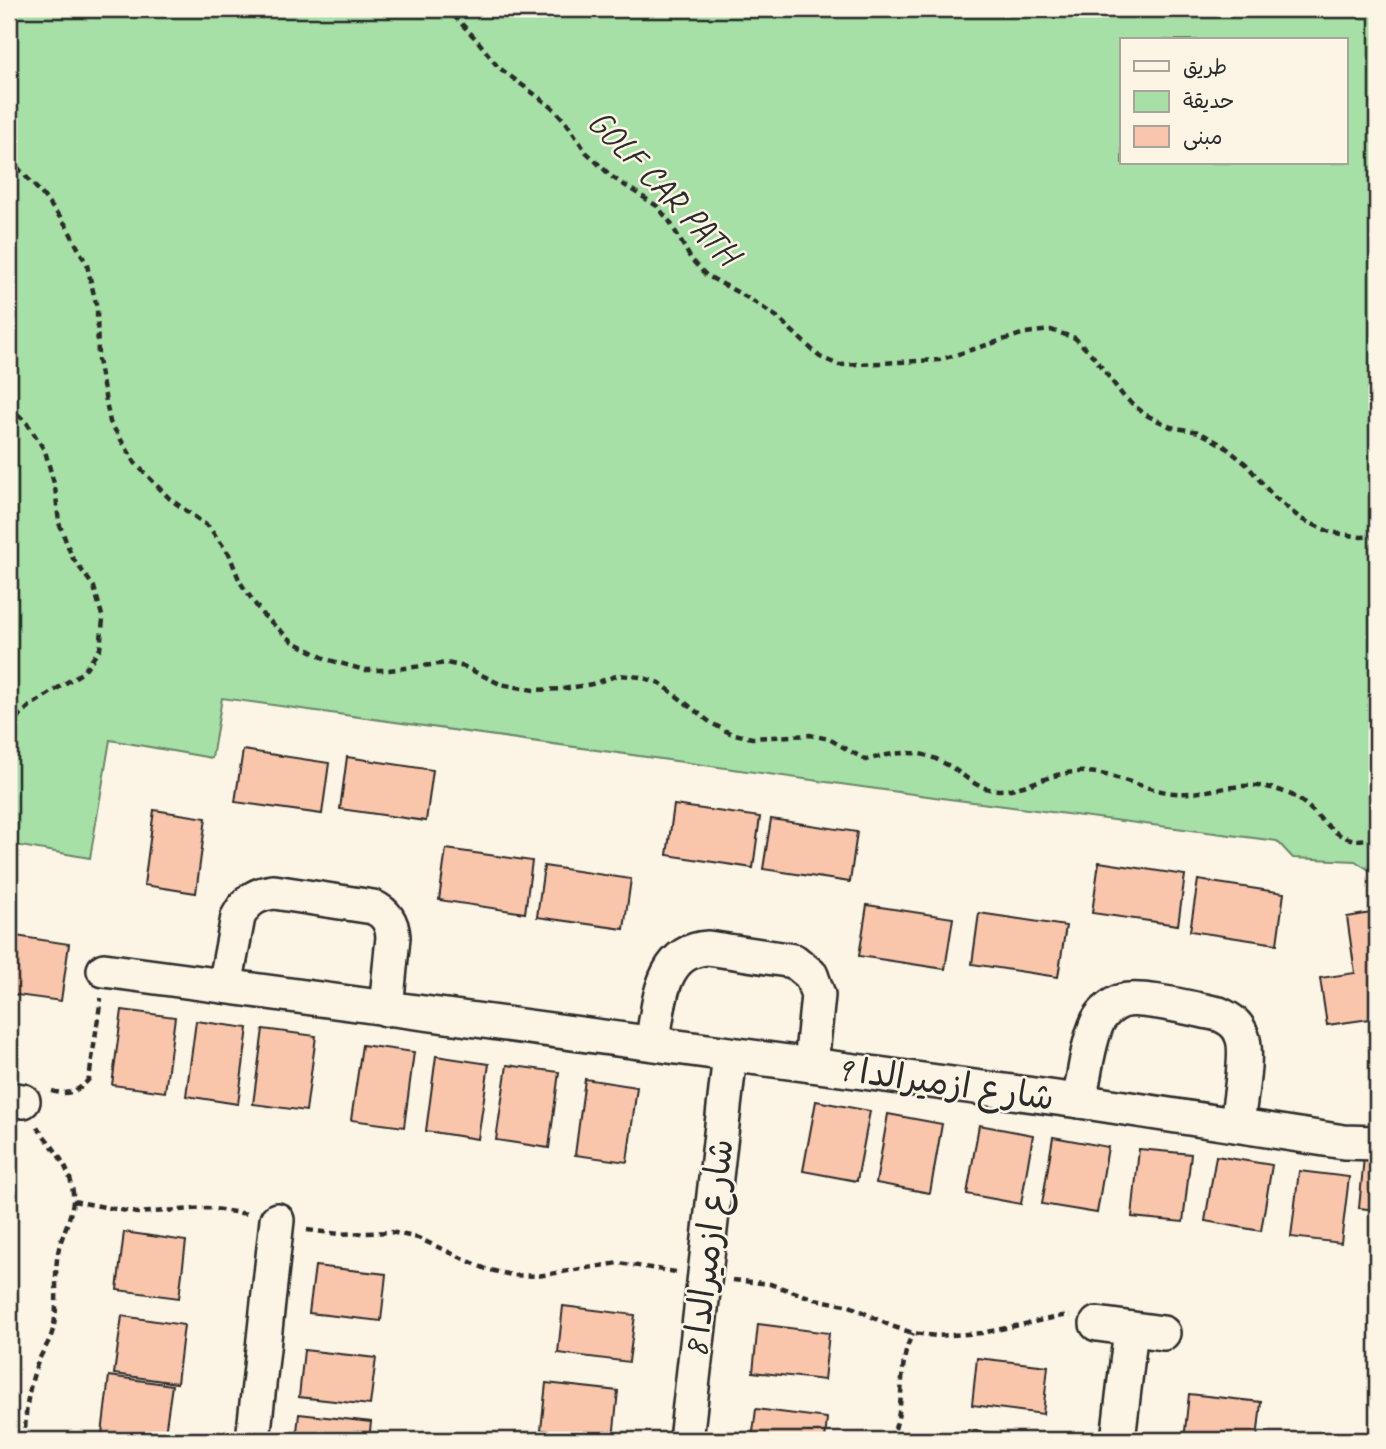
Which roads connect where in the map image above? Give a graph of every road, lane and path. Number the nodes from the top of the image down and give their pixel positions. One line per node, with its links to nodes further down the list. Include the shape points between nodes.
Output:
1 (443, 9): 4 (path, GOLF CAR PATH, via 498,67 553,108 586,152 612,177 657,206 706,275 777,317 820,357 839,365 939,360 1025,333 1051,330 1075,338 1124,397 1146,415 1171,427 1199,432 1224,446 1301,519 1330,532)
2 (9, 158): 6 (path, via 66,225 87,265 97,308 97,360 110,422 136,464 170,499 209,527 262,614 292,640 326,659 364,670 447,663 500,684 534,690 592,684 619,675 640,677 660,683 730,733 752,738 810,735 829,739 866,760 917,752 938,758 989,789 1013,789 1068,772 1097,772 1168,792 1268,788 1296,797 1336,833 1351,840)
3 (9, 405): 5 (path, via 45,451 59,523 72,557 94,587 103,619 100,649 83,672)
4 (1377, 536)
5 (9, 724)
6 (1377, 835)
7 (104, 970): 8 (street, شارع ازميرالدا 9); 13 (path, via 89,1079 71,1093 27,1080)
8 (225, 986): 9 (street, شارع ازميرالدا 9); 9 (street, via 238,917 251,898 274,892 382,911 393,928)
9 (386, 1009): 10 (street, شارع ازميرالدا 9)
10 (652, 1043): 11 (street, شارع ازميرالدا 9); 12 (street, شارع ازميرالدا 9, via 671,965 694,949 708,948 794,961 811,975 818,995)
11 (730, 1055): 12 (street, شارع ازميرالدا 9); 19 (street, شارع ازميرالدا 8)
12 (811, 1065): 14 (street, شارع ازميرالدا 9)
13 (16, 1100): 17 (path, via 65,1169)
14 (1079, 1101): 15 (street, شارع ازميرالدا 9); 15 (street, شارع ازميرالدا 9, via 1100,1018 1123,1000 1138,999 1219,1014 1239,1028 1245,1052)
15 (1237, 1124): 16 (street, شارع ازميرالدا 9)
16 (1377, 1143)
17 (73, 1201): 18 (path, via 137,1213 207,1208); 24 (path, via 58,1252 52,1335 30,1385)
18 (277, 1220): 19 (path, via 314,1231 391,1232 418,1238 486,1269 511,1275 537,1276 620,1263); 25 (street)
19 (705, 1279): 22 (path, via 770,1284 850,1306); 26 (street, شارع ازميرالدا 8)
20 (1097, 1325): 21 (street); 22 (path, via 1083,1317 1062,1316 959,1336)
21 (1131, 1329): 23 (street); 28 (street)
22 (913, 1333): 27 (path, via 906,1346 901,1411)
23 (1164, 1333)
24 (25, 1440)
25 (253, 1440)
26 (686, 1440)
27 (890, 1440)
28 (1118, 1440)

